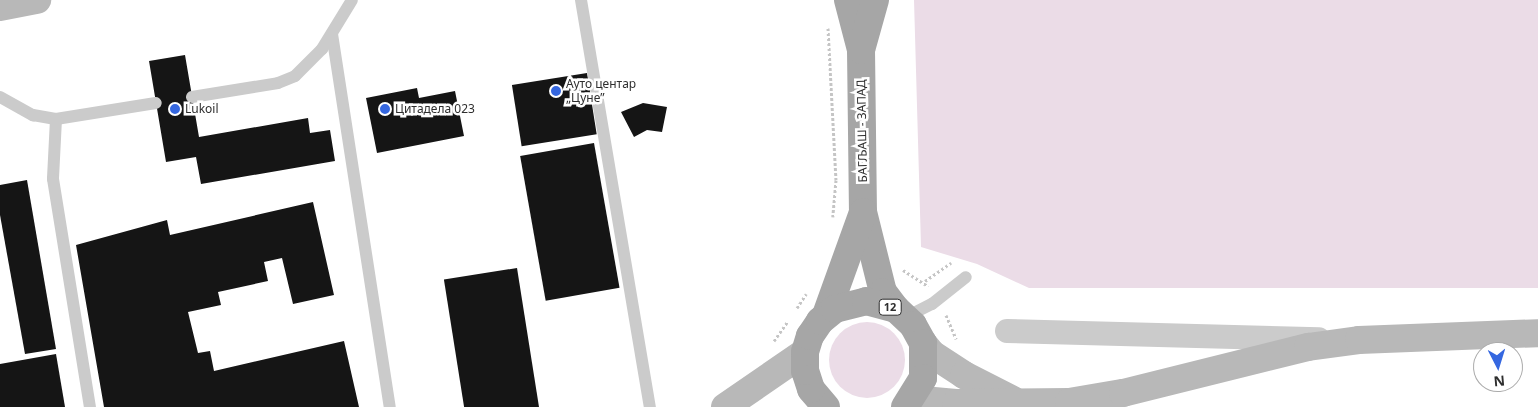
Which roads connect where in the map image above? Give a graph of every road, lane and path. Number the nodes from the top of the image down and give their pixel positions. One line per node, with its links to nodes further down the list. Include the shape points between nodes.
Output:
1 (36, 0): 6 (street)
2 (352, 0): 8 (lane)
3 (582, 0): 32 (lane)
4 (848, 0): 9 (main road, БАГЉАШ - ЗАПАД / 12)
5 (875, 0): 9 (main road, БАГЉАШ - ЗАПАД / 12)
6 (0, 7)
7 (827, 19): 15 (path, via 836,180)
8 (332, 34): 11 (lane, via 295,76 278,83); 31 (lane)
9 (861, 50): 14 (main road, БАГЉАШ - ЗАПАД / 12)
10 (0, 97): 13 (lane, via 33,115)
11 (192, 97)
12 (156, 103): 13 (lane)
13 (56, 119): 30 (lane, via 53,179)
14 (863, 212): 21 (main road, БАГЉАШ - ЗАПАД / 12); 22 (main road, БАГЉАШ - ЗАПАД / 12, via 883,292)
15 (832, 222)
16 (951, 263): 18 (path)
17 (966, 278): 20 (lane)
18 (925, 281)
19 (808, 291): 26 (path)
20 (932, 304): 22 (lane); 22 (lane)
21 (826, 315): 22 (main road, 12, via 855,302 876,302); 27 (main road, 12, via 810,336)
22 (911, 326): 28 (main road, via 923,378); 29 (street, via 932,354 964,375)
23 (1007, 331): 25 (street)
24 (1538, 333): 25 (street)
25 (1359, 340): 29 (street, via 1308,347 1123,393 1069,402)
26 (772, 345)
27 (805, 352): 33 (street); 34 (main road, 12, via 807,380)
28 (908, 403): 29 (street)
29 (1019, 403)
30 (90, 407)
31 (390, 407)
32 (650, 407)
33 (725, 407)
34 (826, 407)

